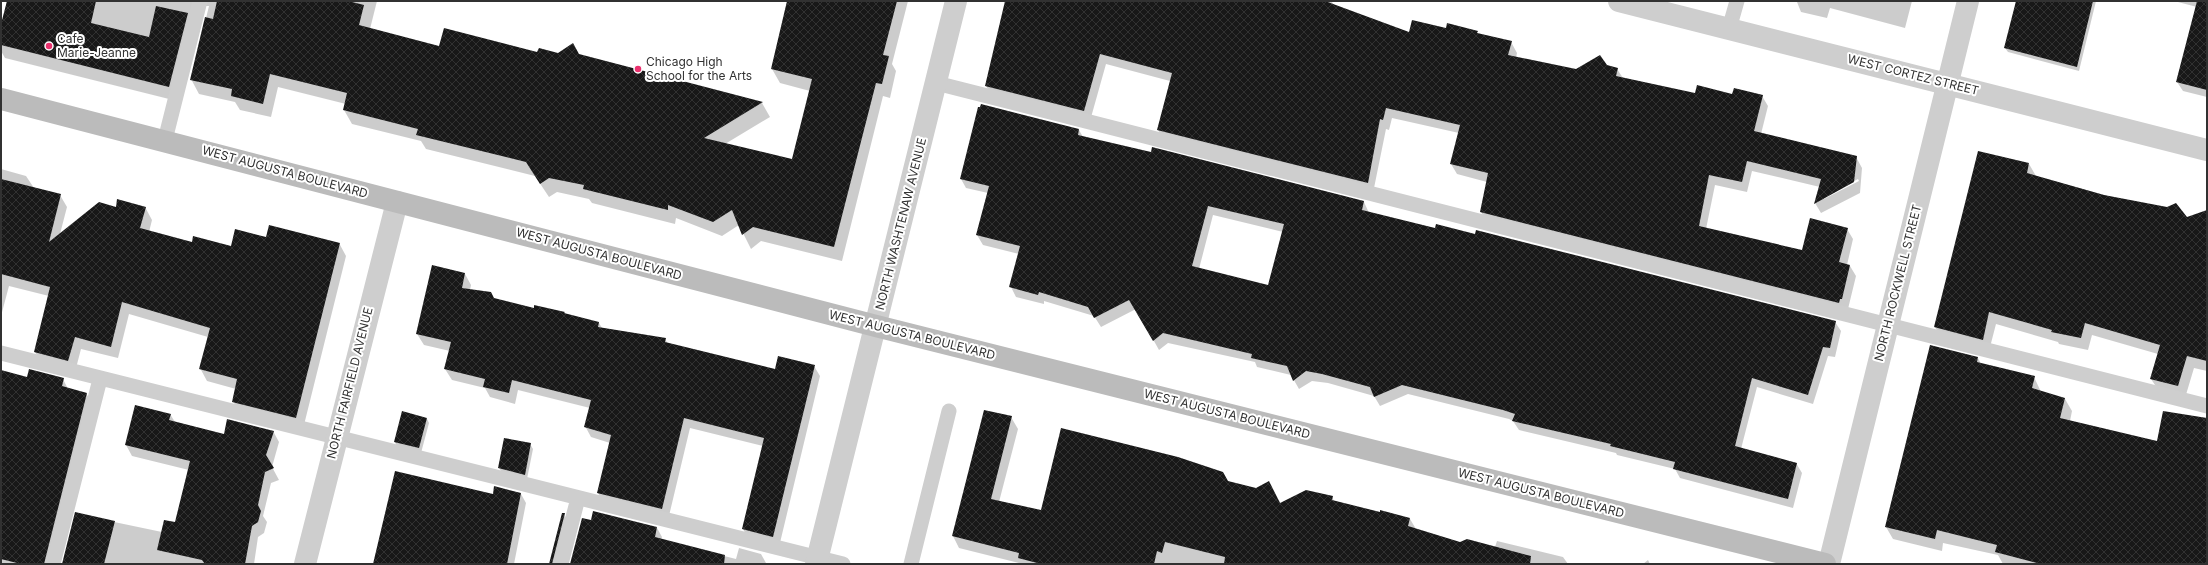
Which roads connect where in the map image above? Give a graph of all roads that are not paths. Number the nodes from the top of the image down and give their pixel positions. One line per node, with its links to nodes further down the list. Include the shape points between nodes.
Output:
1 (200, 1): 10 (lane)
2 (956, 1): 7 (street, NORTH WASHTENAW AVENUE)
3 (1619, 1): 6 (street, WEST CORTEZ STREET)
4 (1737, 1): 6 (lane)
5 (1968, 1): 8 (street, NORTH ROCKWELL STREET)
6 (1729, 29): 8 (street, WEST CORTEZ STREET)
7 (936, 83): 13 (lane); 14 (street, NORTH WASHTENAW AVENUE)
8 (1948, 84): 11 (street, WEST CORTEZ STREET); 13 (street, NORTH ROCKWELL STREET)
9 (1, 99): 10 (street, WEST AUGUSTA BOULEVARD)
10 (165, 140): 12 (street, WEST AUGUSTA BOULEVARD)
11 (2207, 150)
12 (397, 202): 14 (street, WEST AUGUSTA BOULEVARD); 19 (street, NORTH FAIRFIELD AVENUE)
13 (1888, 325): 17 (lane); 28 (street, NORTH ROCKWELL STREET)
14 (876, 326): 21 (street, NORTH WASHTENAW AVENUE); 27 (street, WEST AUGUSTA BOULEVARD)
15 (1, 353): 16 (lane)
16 (100, 379): 19 (lane); 22 (lane)
17 (2207, 406)
18 (949, 411): 26 (lane)
19 (336, 438): 20 (lane); 23 (street, NORTH FAIRFIELD AVENUE)
20 (578, 498): 21 (lane); 24 (lane)
21 (817, 561): 25 (lane)
22 (53, 564)
23 (305, 564)
24 (561, 564)
25 (843, 564)
26 (912, 564)
27 (1826, 564)
28 (1829, 564)

